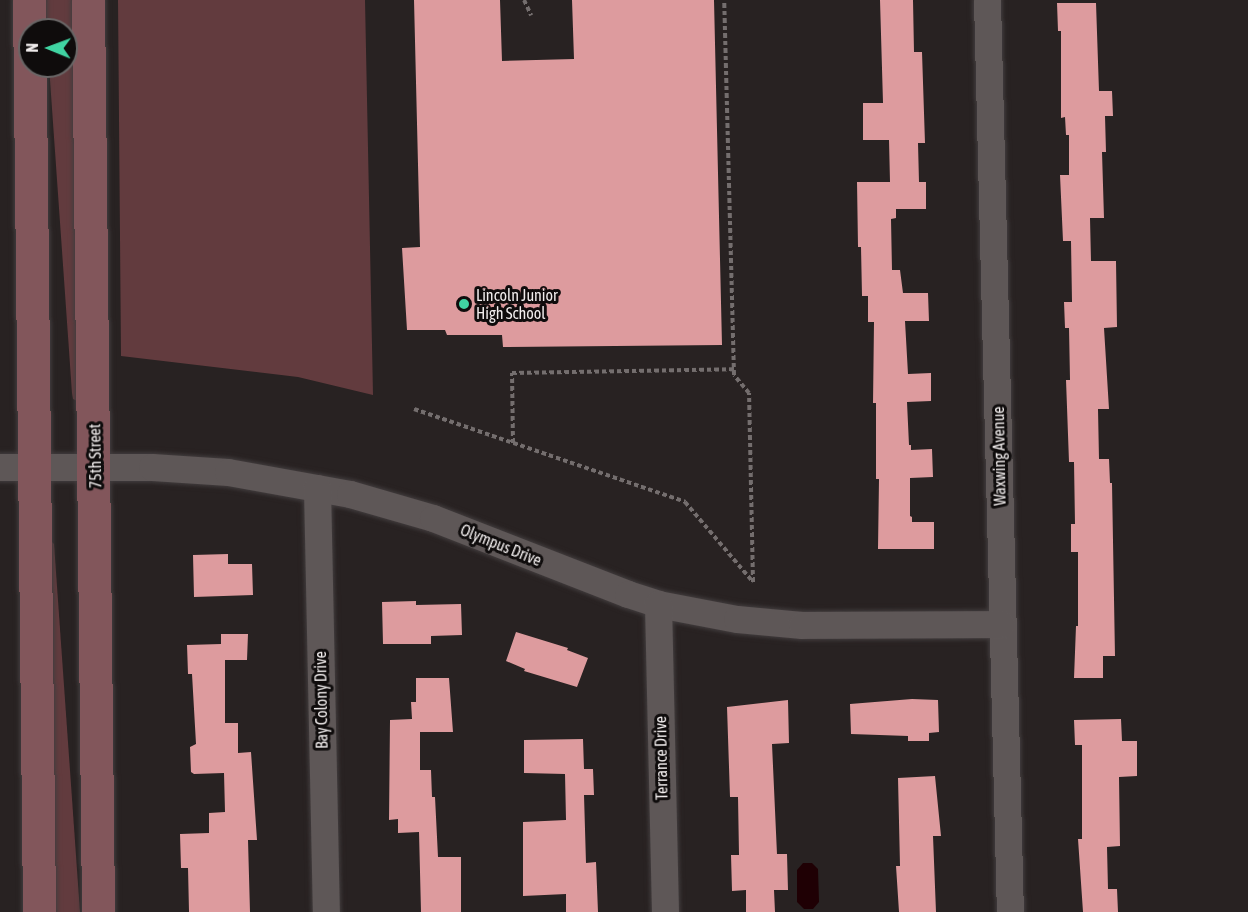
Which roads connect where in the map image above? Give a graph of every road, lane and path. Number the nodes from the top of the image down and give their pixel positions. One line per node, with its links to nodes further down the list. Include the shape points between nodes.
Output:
1 (29, 0): 11 (main road)
2 (88, 0): 12 (main road, 75th Street)
3 (524, 0): 6 (path)
4 (724, 0): 7 (path)
5 (987, 0): 15 (street, Waxwing Avenue)
6 (531, 15)
7 (734, 369): 9 (path, via 512,373); 9 (path, via 734,375 750,393 753,582 685,501)
8 (414, 409): 9 (path)
9 (513, 443)
10 (0, 467): 11 (street, Olympus Drive)
11 (35, 467): 12 (street, Olympus Drive); 16 (main road)
12 (95, 467): 13 (street, Olympus Drive, via 152,466 228,472); 17 (main road, 75th Street)
13 (317, 488): 14 (street, Olympus Drive, via 433,518); 18 (street, Bay Colony Drive)
14 (658, 603): 15 (street, Olympus Drive, via 737,619 802,625); 19 (street, Terrance Drive)
15 (1001, 624): 20 (street, Waxwing Avenue)
16 (39, 912)
17 (98, 912)
18 (326, 912)
19 (665, 912)
20 (1010, 912)

